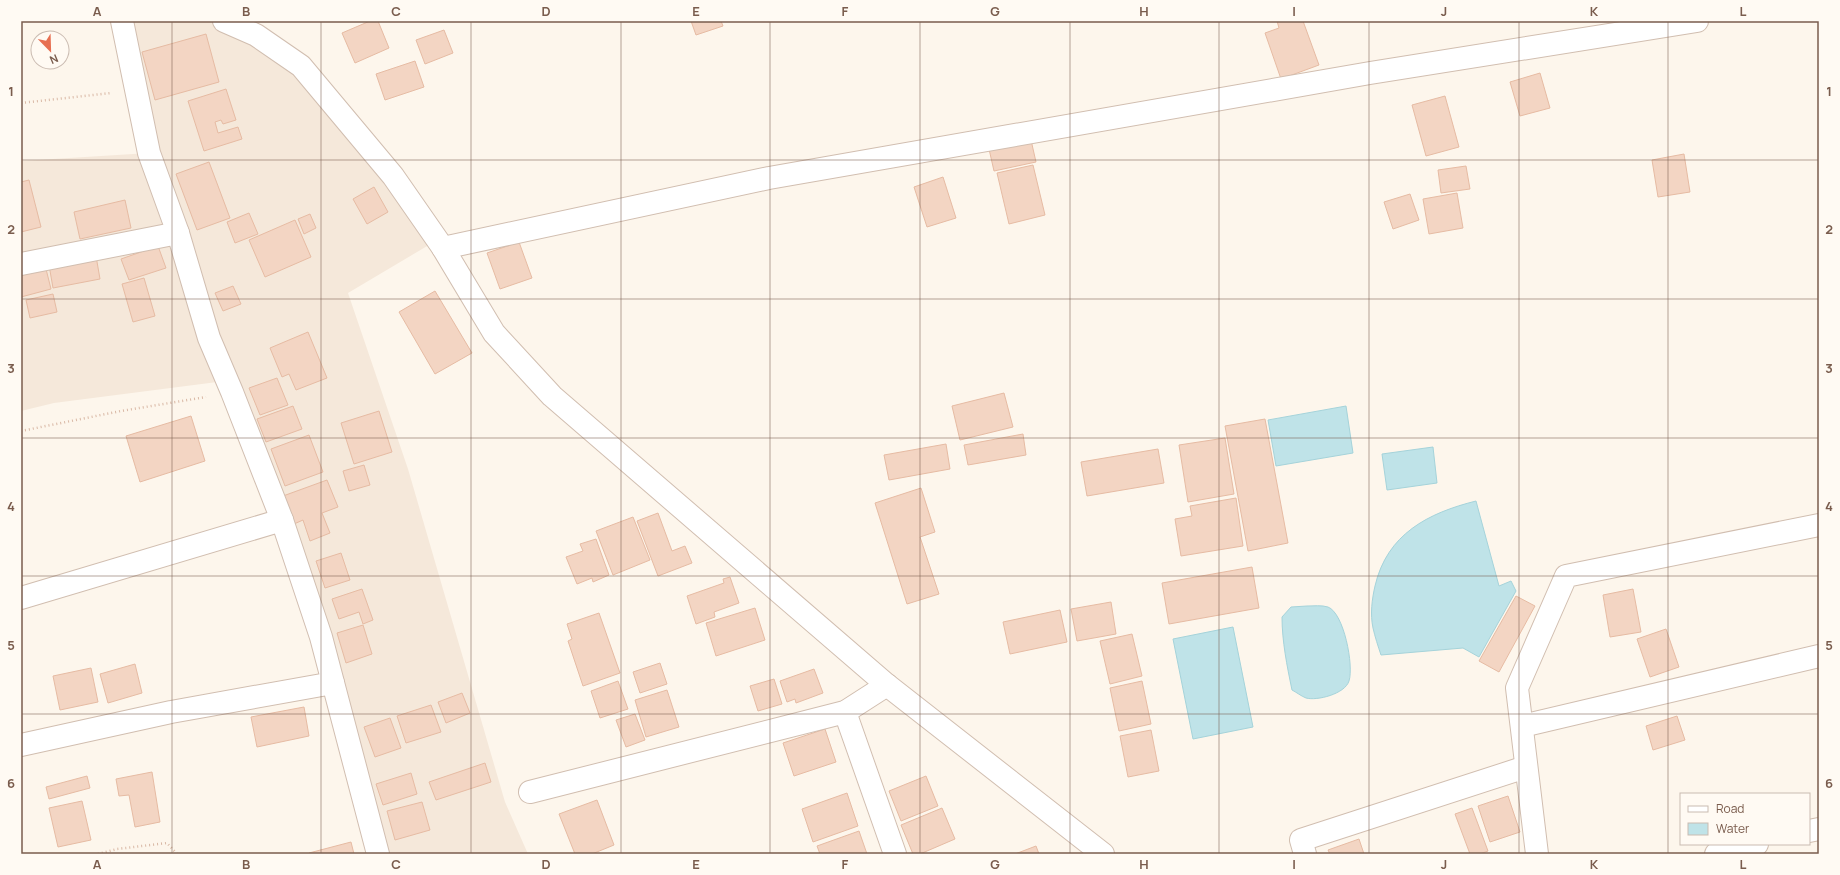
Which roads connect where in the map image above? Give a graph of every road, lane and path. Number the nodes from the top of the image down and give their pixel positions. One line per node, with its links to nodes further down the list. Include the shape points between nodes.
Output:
1 (122, 21): 4 (street)
2 (224, 21): 7 (street, via 256,35 301,66 393,176)
3 (1697, 21): 7 (street, via 1370,73 769,178)
4 (137, 90): 5 (path); 6 (street, via 149,153)
5 (21, 103)
6 (178, 233): 8 (street); 9 (street, via 209,338)
7 (444, 248): 16 (street, via 494,333 552,396)
8 (21, 264)
9 (232, 392): 10 (path); 11 (street)
10 (21, 431)
11 (282, 520): 13 (street); 15 (street, via 321,637)
12 (1819, 525): 18 (street, via 1566,576 1517,688)
13 (21, 598)
14 (1819, 656): 18 (street)
15 (333, 683): 19 (street, via 171,712); 25 (street)
16 (887, 685): 17 (street); 27 (street)
17 (845, 712): 21 (street); 26 (street)
18 (1522, 726): 20 (street)
19 (21, 744)
20 (1526, 767): 28 (street, via 1301,840); 29 (street)
21 (530, 792)
22 (1753, 845): 30 (street)
23 (98, 854): 24 (path, via 167,843)
24 (176, 854)
25 (378, 854)
26 (895, 854)
27 (1103, 854)
28 (1305, 854)
29 (1537, 854)
30 (1716, 854)

